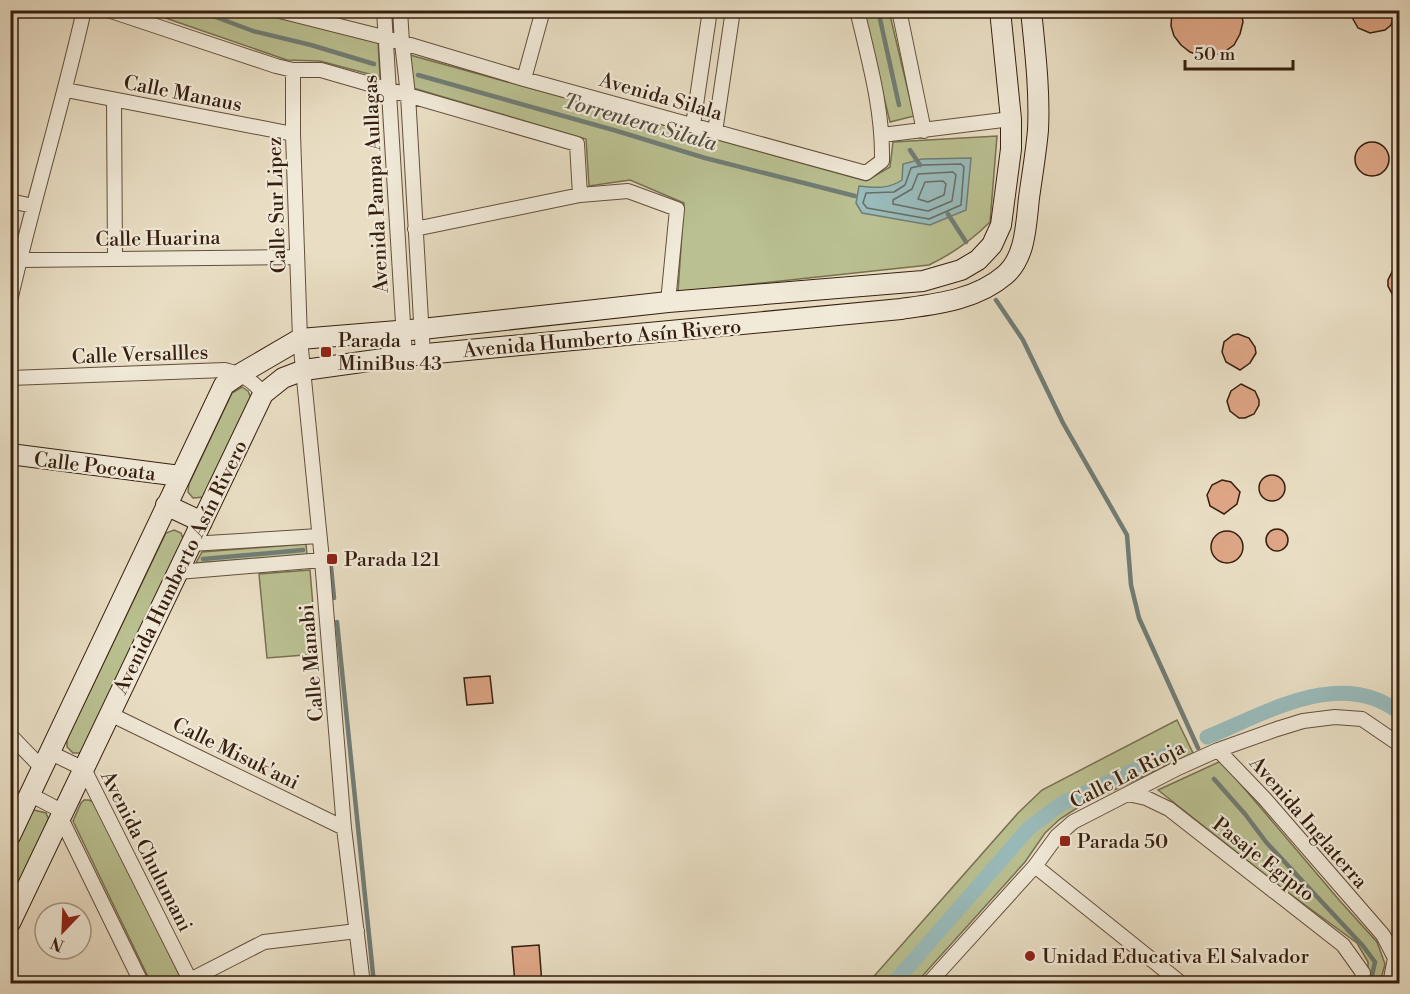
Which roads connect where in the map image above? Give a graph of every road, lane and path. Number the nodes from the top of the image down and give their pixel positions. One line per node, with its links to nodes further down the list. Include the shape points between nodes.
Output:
1 (84, 10): 18 (street)
2 (108, 10): 15 (street)
3 (276, 10): 13 (street, Avenida Silala)
4 (384, 10): 13 (street, Avenida Pampa Aullagas)
5 (400, 10): 14 (street, Avenida Pampa Aullagas)
6 (543, 10): 16 (street)
7 (710, 10): 22 (street)
8 (733, 10): 24 (street)
9 (857, 10): 26 (street, via 878,99)
10 (899, 10): 23 (street)
11 (1000, 10): 21 (street, Avenida Humberto Asín Rivero)
12 (1031, 10): 37 (street, Avenida Humberto Asín Rivero, via 1038,129 1025,234 1017,260 1006,275 985,289 945,302)
13 (387, 38): 14 (street, Avenida Silala); 17 (street, Avenida Pampa Aullagas)
14 (402, 43): 16 (street, Avenida Silala); 19 (street, Avenida Pampa Aullagas)
15 (293, 69): 17 (street, via 321,70); 25 (street, Calle Sur Lipez)
16 (524, 79): 22 (street, Avenida Silala)
17 (390, 89): 19 (street); 38 (street, Avenida Pampa Aullagas)
18 (66, 90): 20 (street, Calle Manaus); 29 (street)
19 (408, 95): 27 (street, via 577,144); 30 (street, Avenida Pampa Aullagas)
20 (114, 100): 25 (street, Calle Manaus); 32 (street)
21 (1011, 119): 23 (street); 34 (street, Avenida Humberto Asín Rivero, via 1001,225 992,245 961,270 923,281)
22 (693, 125): 24 (street, Avenida Silala)
23 (924, 130): 26 (street)
24 (715, 132): 26 (street, Avenida Silala, via 866,173 882,162)
25 (293, 134): 31 (street, Calle Sur Lipez)
26 (882, 135)
27 (580, 195): 30 (street); 36 (street, via 628,190 677,209)
28 (10, 201): 29 (street)
29 (33, 206): 33 (street)
30 (414, 229): 38 (street, Avenida Pampa Aullagas)
31 (297, 257): 32 (street, Calle Huarina); 39 (street, Calle Sur Lipez)
32 (115, 258): 33 (street, Calle Huarina)
33 (20, 260): 35 (street)
34 (897, 282): 36 (street, Avenida Humberto Asín Rivero); 37 (street)
35 (10, 301)
36 (668, 302): 38 (street, Avenida Humberto Asín Rivero)
37 (901, 309): 40 (street, Avenida Humberto Asín Rivero)
38 (413, 329): 39 (street, Avenida Humberto Asín Rivero); 40 (street, Avenida Pampa Aullagas); 40 (street, Avenida Pampa Aullagas)
39 (300, 339): 41 (street, Calle Manabi); 42 (street, Avenida Humberto Asín Rivero)
40 (414, 356): 41 (street, Avenida Humberto Asín Rivero)
41 (304, 370): 44 (street, Avenida Humberto Asín Rivero, via 284,378); 49 (street, Calle Manabi)
42 (240, 374): 43 (street, Calle Versallles, via 225,370); 44 (street); 46 (street, Avenida Humberto Asín Rivero, via 224,385)
43 (10, 378)
44 (263, 394): 48 (street, Avenida Humberto Asín Rivero)
45 (10, 454): 46 (street, Calle Pocoata)
46 (180, 476): 47 (street, Avenida Humberto Asín Rivero)
47 (166, 505): 48 (street); 57 (street, Avenida Humberto Asín Rivero)
48 (202, 522): 50 (street, Avenida Humberto Asín Rivero)
49 (319, 536): 50 (street); 51 (street, Calle Manabi)
50 (191, 544): 52 (street, Avenida Humberto Asín Rivero)
51 (322, 560): 52 (street); 62 (street, Calle Manabi)
52 (178, 572): 53 (street, Avenida Humberto Asín Rivero)
53 (110, 714): 58 (street, Avenida Humberto Asín Rivero); 62 (street, Calle Misuk'ani)
54 (10, 735): 57 (street, Avenida Chulumani)
55 (1400, 745): 56 (street, Calle La Rioja, via 1362,719 1335,717 1303,721)
56 (1218, 750): 59 (street, Calle La Rioja); 68 (street, Avenida Inglaterra, via 1383,935 1395,958)
57 (47, 761): 58 (street, Avenida Chulumani); 60 (street, Avenida Humberto Asín Rivero)
58 (84, 769): 61 (street, Avenida Humberto Asín Rivero); 69 (street, Avenida Chulumani)
59 (1128, 794): 64 (street, Calle La Rioja, via 1073,822); 67 (street, Pasaje Egipto, via 1169,809 1343,945)
60 (31, 795): 61 (street, via 56,808); 63 (street, Avenida Humberto Asín Rivero)
61 (60, 816): 65 (street, Avenida Humberto Asín Rivero); 70 (street)
62 (344, 828): 66 (street, Calle Manabi)
63 (10, 836)
64 (1035, 866): 72 (street, Calle La Rioja); 73 (street)
65 (10, 923)
66 (357, 931): 69 (street, via 264,942); 71 (street, Calle Manabi)
67 (1361, 978)
68 (1394, 980)
69 (191, 982)
70 (141, 984)
71 (363, 984)
72 (928, 984)
73 (1182, 984)

